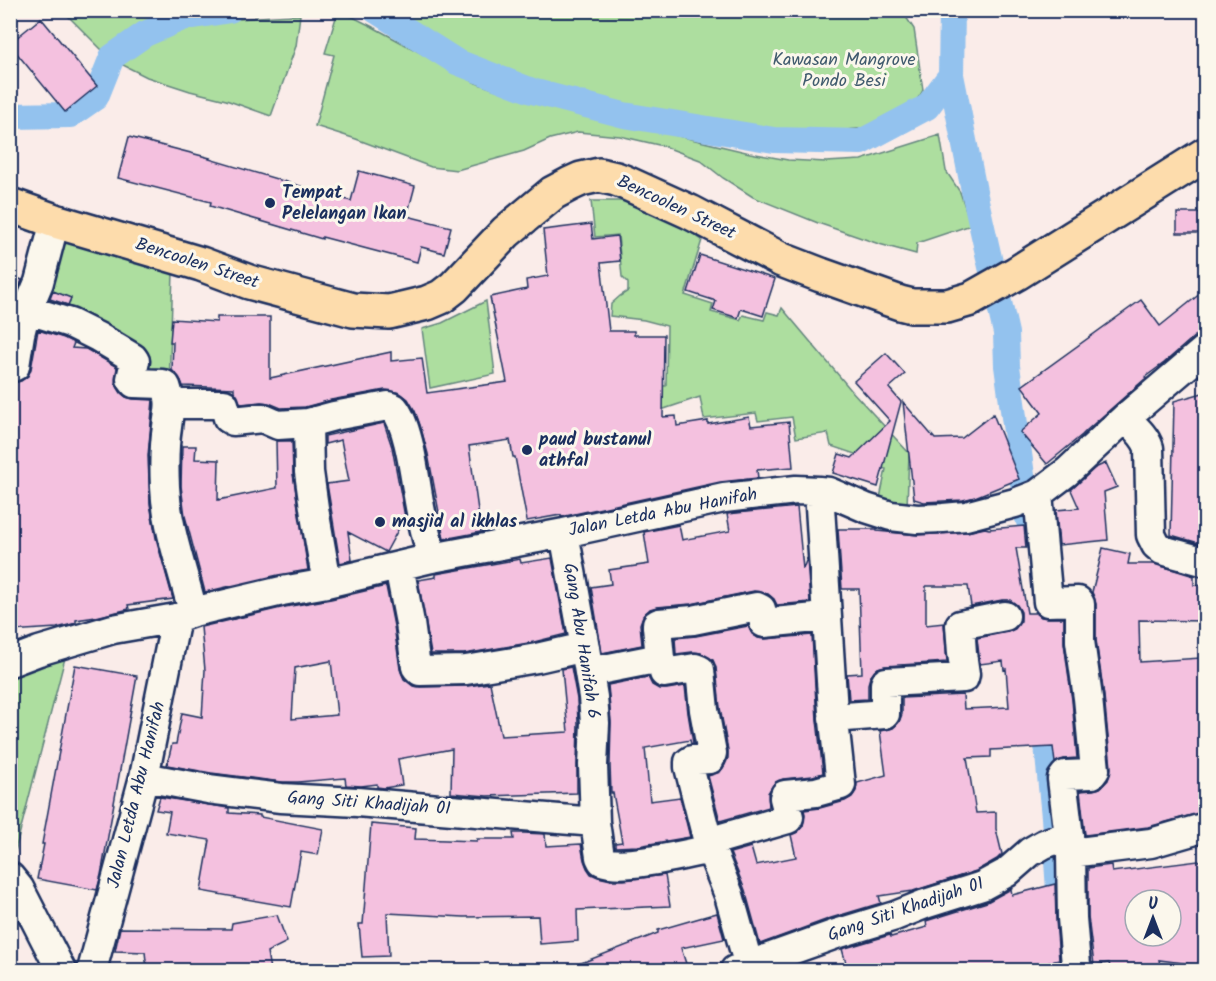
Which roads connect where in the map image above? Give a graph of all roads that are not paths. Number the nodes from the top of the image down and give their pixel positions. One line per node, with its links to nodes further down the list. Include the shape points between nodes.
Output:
1 (1206, 154): 3 (main road, Bencoolen Street, via 1017,273 971,299 947,306 885,299 782,260 690,212 624,182 599,176 581,179 553,193 506,232 441,297 389,312 352,310 249,282)
2 (10, 205): 3 (main road, Bencoolen Street)
3 (55, 221): 4 (street, via 39,282)
4 (21, 314): 6 (street, via 15,366); 7 (street, via 70,323 132,357 132,381 165,385)
5 (1206, 349): 8 (street, Jalan Letda Abu Hanifah)
6 (10, 369)
7 (170, 404): 9 (street, via 224,404 232,421 262,418 278,425); 17 (street, via 165,487 171,532 186,582)
8 (1125, 418): 11 (street, Jalan Letda Abu Hanifah, via 1067,472); 14 (street, via 1149,448 1153,541 1162,550)
9 (308, 423): 13 (street, via 388,406 394,408 408,443); 16 (street, via 309,472)
10 (819, 491): 11 (street, Jalan Letda Abu Hanifah, via 906,519 966,516); 12 (street, Jalan Letda Abu Hanifah, via 724,498); 19 (street)
11 (1028, 498): 27 (street, via 1048,602 1080,604 1080,641 1095,771 1062,777)
12 (564, 533): 13 (street, Jalan Letda Abu Hanifah); 21 (street, Gang Abu Hanifah 6)
13 (432, 558): 15 (street, Jalan Letda Abu Hanifah)
14 (1206, 562)
15 (399, 566): 16 (street, Jalan Letda Abu Hanifah); 21 (street, via 416,667 420,671 466,670 537,658)
16 (327, 583): 17 (street, Jalan Letda Abu Hanifah)
17 (184, 615): 22 (street, Jalan Letda Abu Hanifah, via 113,629); 24 (street, Jalan Letda Abu Hanifah)
18 (1005, 616): 23 (street, via 960,625 964,678 886,682 885,714)
19 (826, 617): 20 (street, via 764,622 757,607 659,623); 23 (street)
20 (660, 658): 21 (street); 28 (street, via 664,673 695,668 700,673 712,753 709,759 692,760 688,767)
21 (587, 660): 25 (street, Gang Abu Hanifah 6, via 595,723)
22 (10, 662)
23 (833, 718): 28 (street, Gang Abu Hanifah 6, via 841,785 785,795 788,819)
24 (144, 777): 25 (street, Gang Siti Khadijah 01, via 281,798); 32 (street, Jalan Letda Abu Hanifah)
25 (596, 822): 28 (street, Gang Abu Hanifah 6, via 600,857 607,863 654,860)
26 (1206, 827): 27 (street, via 1151,843)
27 (1063, 842): 30 (street, Gang Siti Khadijah 01, via 1030,852 1006,873 982,886); 33 (street)
28 (709, 846): 30 (street, via 729,895)
29 (10, 877): 31 (street)
30 (745, 969)
31 (61, 970)
32 (92, 970)
33 (1078, 970)

